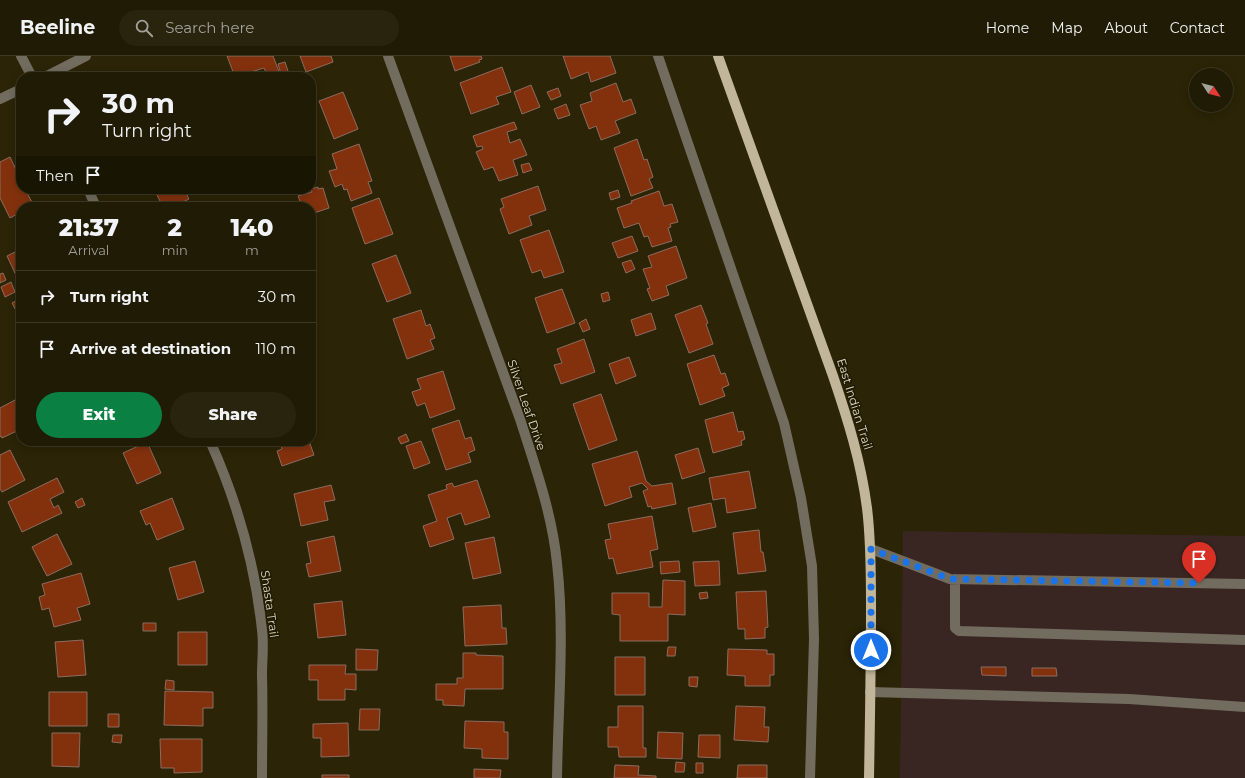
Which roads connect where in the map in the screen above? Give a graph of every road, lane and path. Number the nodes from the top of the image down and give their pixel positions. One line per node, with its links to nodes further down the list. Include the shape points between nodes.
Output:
1 (21, 56): 6 (street)
2 (86, 56): 7 (street)
3 (388, 56): 18 (street, Silver Leaf Drive, via 540,479 557,562 560,600)
4 (658, 56): 19 (street, via 784,423 801,498 812,566 814,639)
5 (718, 56): 11 (main road, East Indian Trail, via 850,427 867,508)
6 (29, 72)
7 (55, 72)
8 (16, 91): 9 (street)
9 (0, 99)
10 (212, 446): 17 (street, Shasta Trail, via 234,500 244,534 262,630)
11 (871, 549): 12 (street); 15 (main road, East Indian Trail)
12 (955, 579): 13 (street); 14 (street, via 955,628 959,631)
13 (1245, 584)
14 (1245, 640)
15 (870, 692): 16 (street, via 1129,699); 20 (main road, East Indian Trail)
16 (1245, 707)
17 (262, 778)
18 (558, 778)
19 (810, 778)
20 (869, 778)

